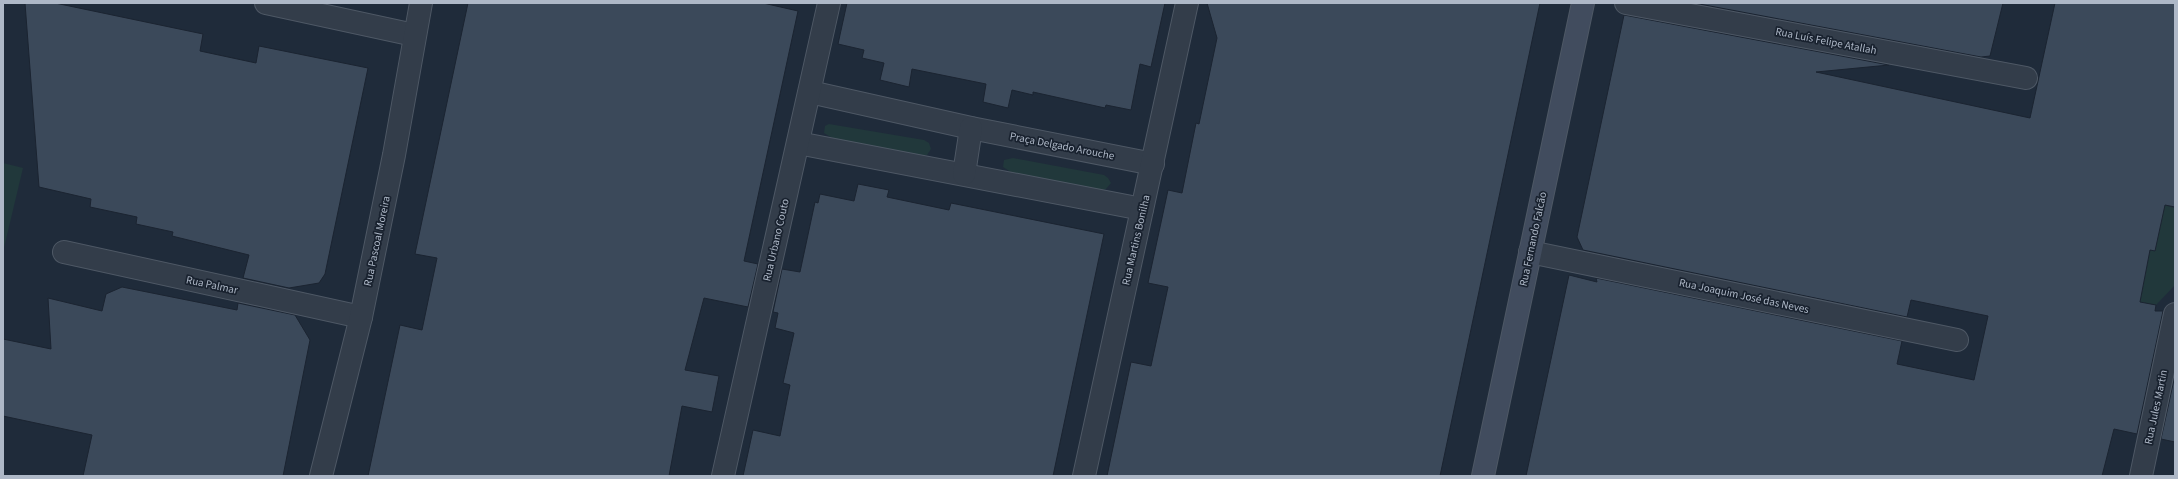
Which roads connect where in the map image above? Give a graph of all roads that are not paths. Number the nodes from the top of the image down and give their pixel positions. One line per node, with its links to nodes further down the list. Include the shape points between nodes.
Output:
1 (266, 3): 7 (street)
2 (422, 3): 7 (street, Rua Pascoal Moreira)
3 (829, 3): 9 (street, Rua Urbano Couto)
4 (1187, 3): 12 (street, Rua Martins Bonilha)
5 (1583, 3): 16 (main road, Rua Fernando Falcão)
6 (1626, 3): 8 (street, Rua Luís Felipe Atallah)
7 (414, 35): 18 (street, Rua Pascoal Moreira, via 394,155)
8 (2026, 78)
9 (810, 92): 10 (street, Praça Delgado Arouche); 11 (street, Rua Urbano Couto)
10 (971, 128): 12 (street, Praça Delgado Arouche); 13 (street)
11 (798, 142): 13 (street); 21 (street, Rua Urbano Couto)
12 (1153, 164): 14 (street, Rua Martins Bonilha)
13 (964, 174): 14 (street)
14 (1142, 209): 22 (street, Rua Martins Bonilha)
15 (64, 252): 18 (street, Rua Palmar)
16 (1530, 252): 19 (street, Rua Joaquim José das Neves); 23 (main road, Rua Fernando Falcão)
17 (2175, 314): 24 (street, Rua Jules Martin)
18 (361, 317): 20 (street, Rua Pascoal Moreira)
19 (1957, 340)
20 (321, 476)
21 (723, 476)
22 (1084, 476)
23 (1483, 476)
24 (2141, 476)

